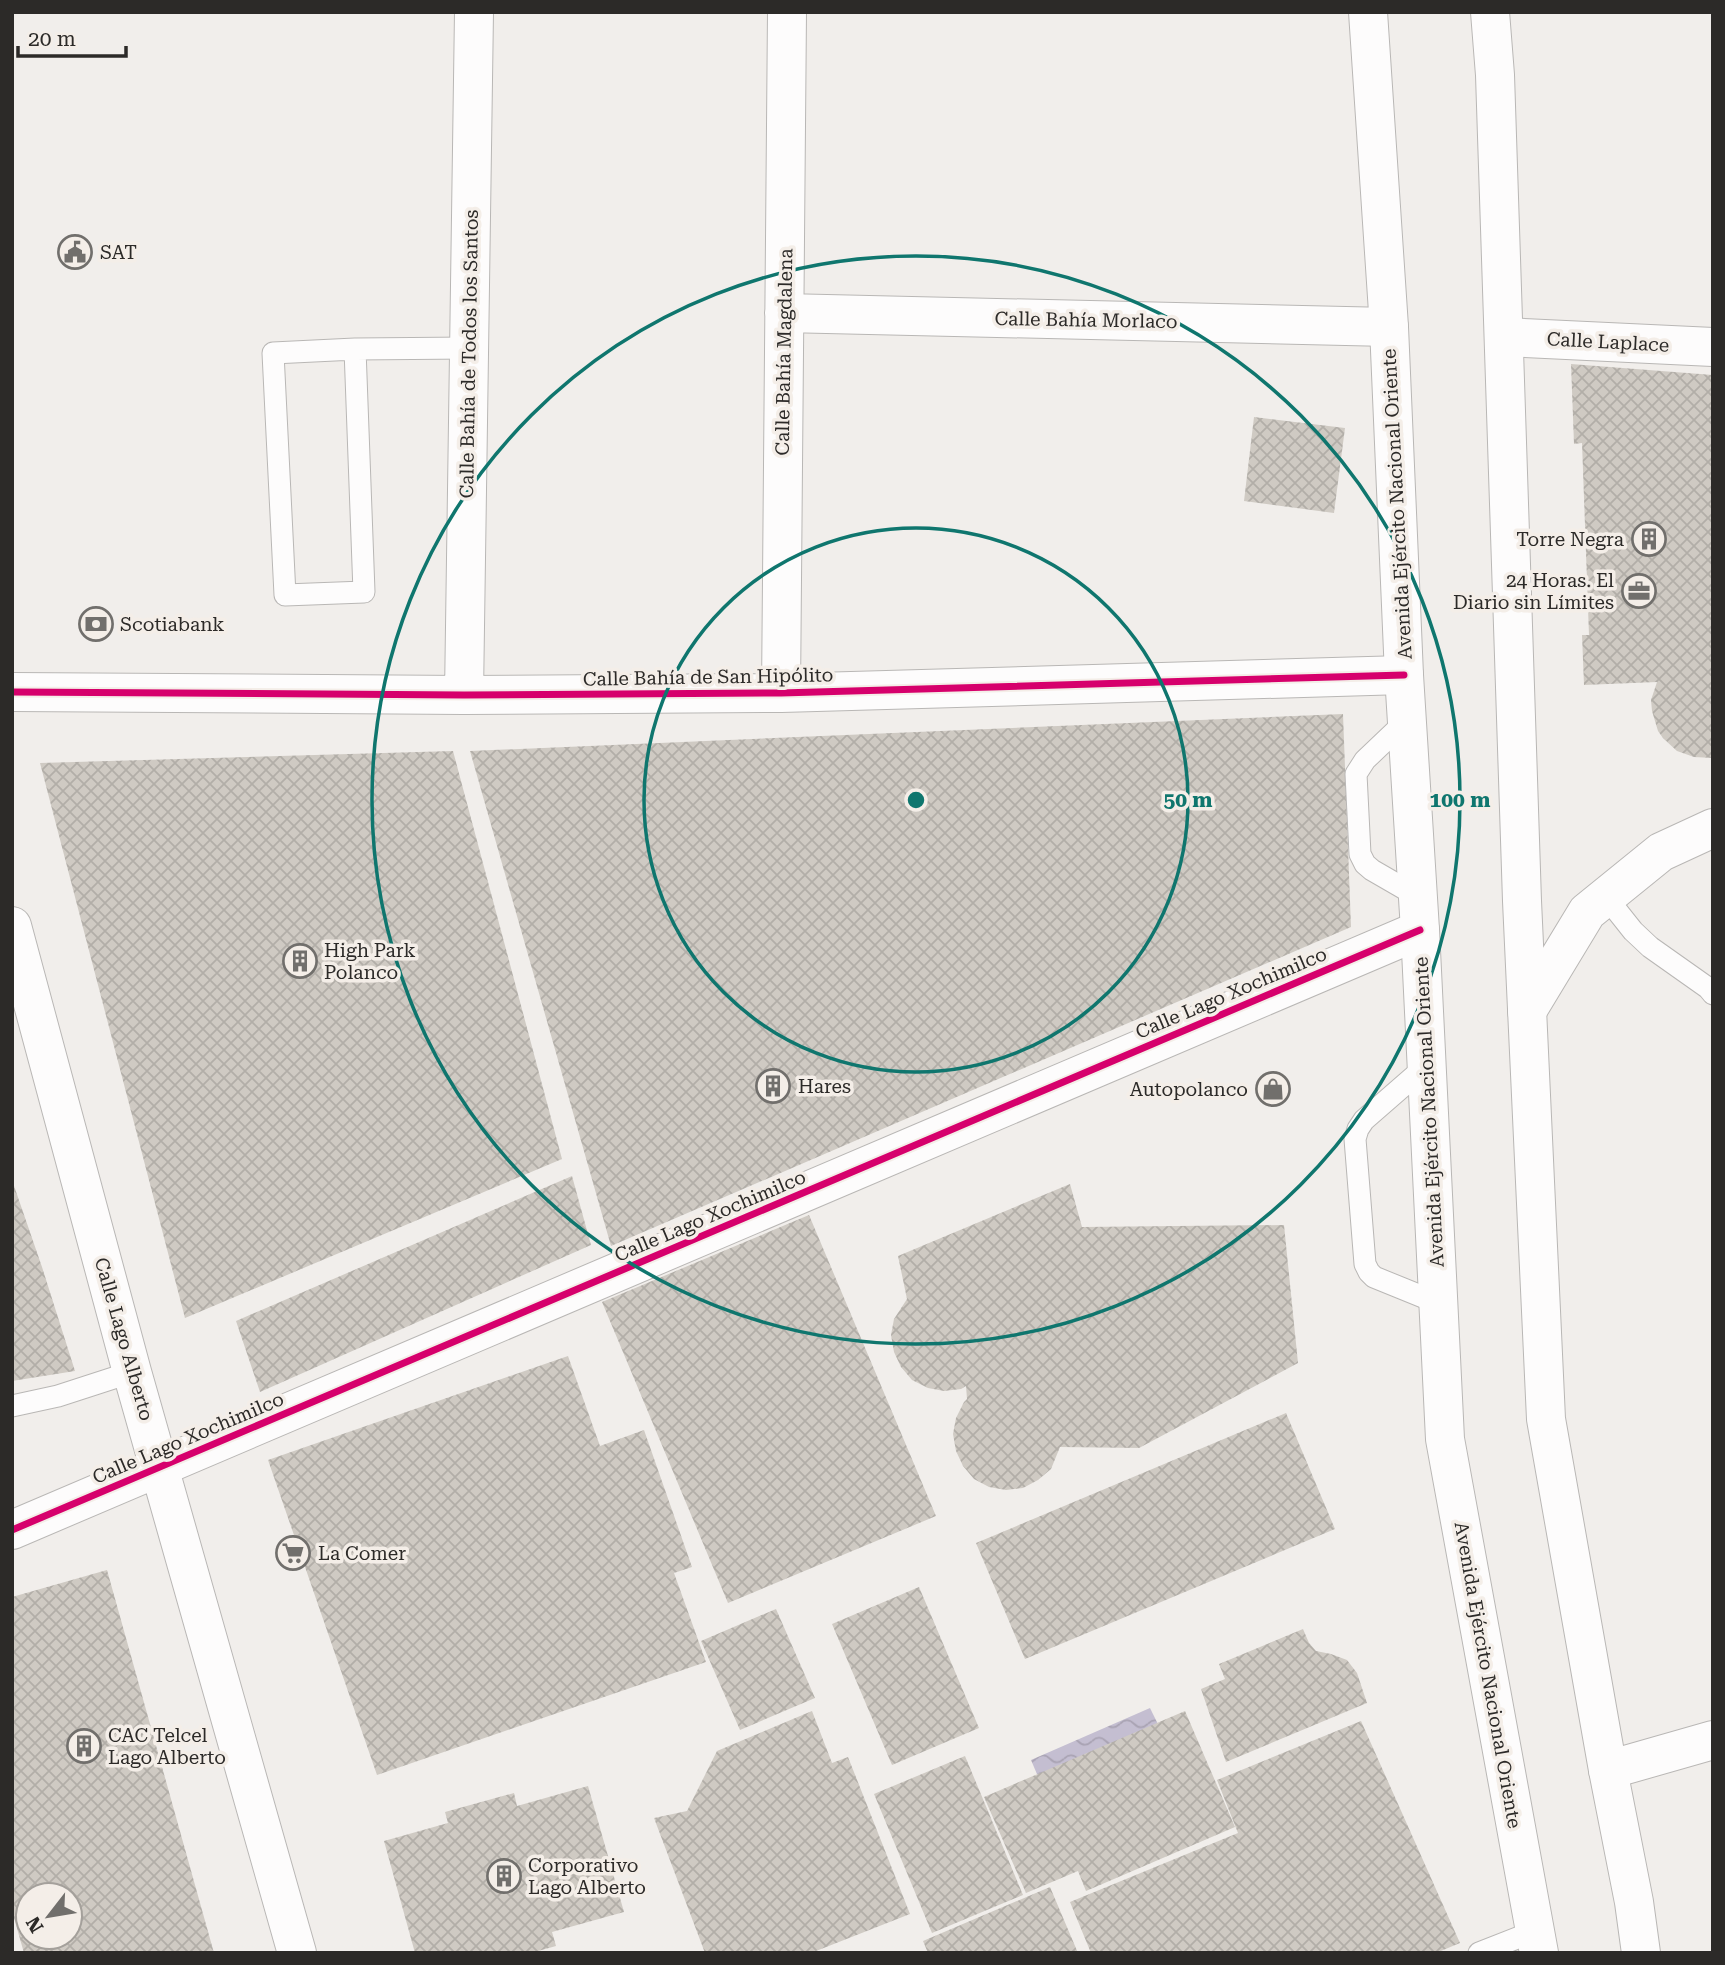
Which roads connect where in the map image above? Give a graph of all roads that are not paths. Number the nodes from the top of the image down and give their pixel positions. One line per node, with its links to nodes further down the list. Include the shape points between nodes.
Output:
1 (474, 12): 8 (street, Calle Bahía de Todos los Santos)
2 (787, 12): 5 (street, Calle Bahía Magdalena)
3 (1368, 12): 6 (street, Avenida Ejército Nacional Oriente)
4 (1490, 12): 7 (street)
5 (784, 313): 6 (street, Calle Bahía Morlaco); 13 (street, Calle Bahía Magdalena)
6 (1389, 327): 11 (street, Avenida Ejército Nacional Oriente)
7 (1504, 337): 9 (street, Calle Laplace); 21 (street)
8 (469, 348): 10 (lane); 14 (street, Calle Bahía de Todos los Santos)
9 (1713, 348)
10 (355, 349): 10 (lane, via 273,353 285,595 364,592)
11 (1404, 675): 13 (street, Calle Bahía de San Hipólito); 15 (street, Avenida Ejército Nacional Oriente)
12 (12, 692): 14 (street, Calle Bahía de San Hipólito)
13 (780, 693): 14 (street, Calle Bahía de San Hipólito)
14 (464, 695)
15 (1407, 720): 18 (street, Avenida Ejército Nacional Oriente); 18 (lane, via 1356,774 1360,854)
16 (1713, 828): 17 (street, via 1661,852)
17 (1606, 897): 20 (lane, via 1650,947); 21 (street, via 1587,912)
18 (1418, 913): 22 (street, Avenida Ejército Nacional Oriente); 26 (street, Calle Lago Xochimilco)
19 (12, 926): 24 (street, Calle Lago Alberto)
20 (1713, 994)
21 (1527, 1012): 29 (street, via 1546,1419)
22 (1426, 1066): 23 (street, Avenida Ejército Nacional Oriente); 23 (lane, via 1364,1121 1356,1139 1368,1272)
23 (1438, 1303): 31 (street, Avenida Ejército Nacional Oriente, via 1445,1439)
24 (132, 1372): 25 (lane); 26 (street, Calle Lago Alberto)
25 (12, 1406)
26 (160, 1467): 27 (street, Calle Lago Xochimilco); 32 (street, Calle Lago Alberto)
27 (12, 1530)
28 (1713, 1740): 29 (street)
29 (1608, 1770): 30 (street)
30 (1634, 1902): 34 (street); 35 (street)
31 (1537, 1942): 33 (lane)
32 (297, 1953)
33 (1479, 1953)
34 (1641, 1953)
35 (1668, 1953)

